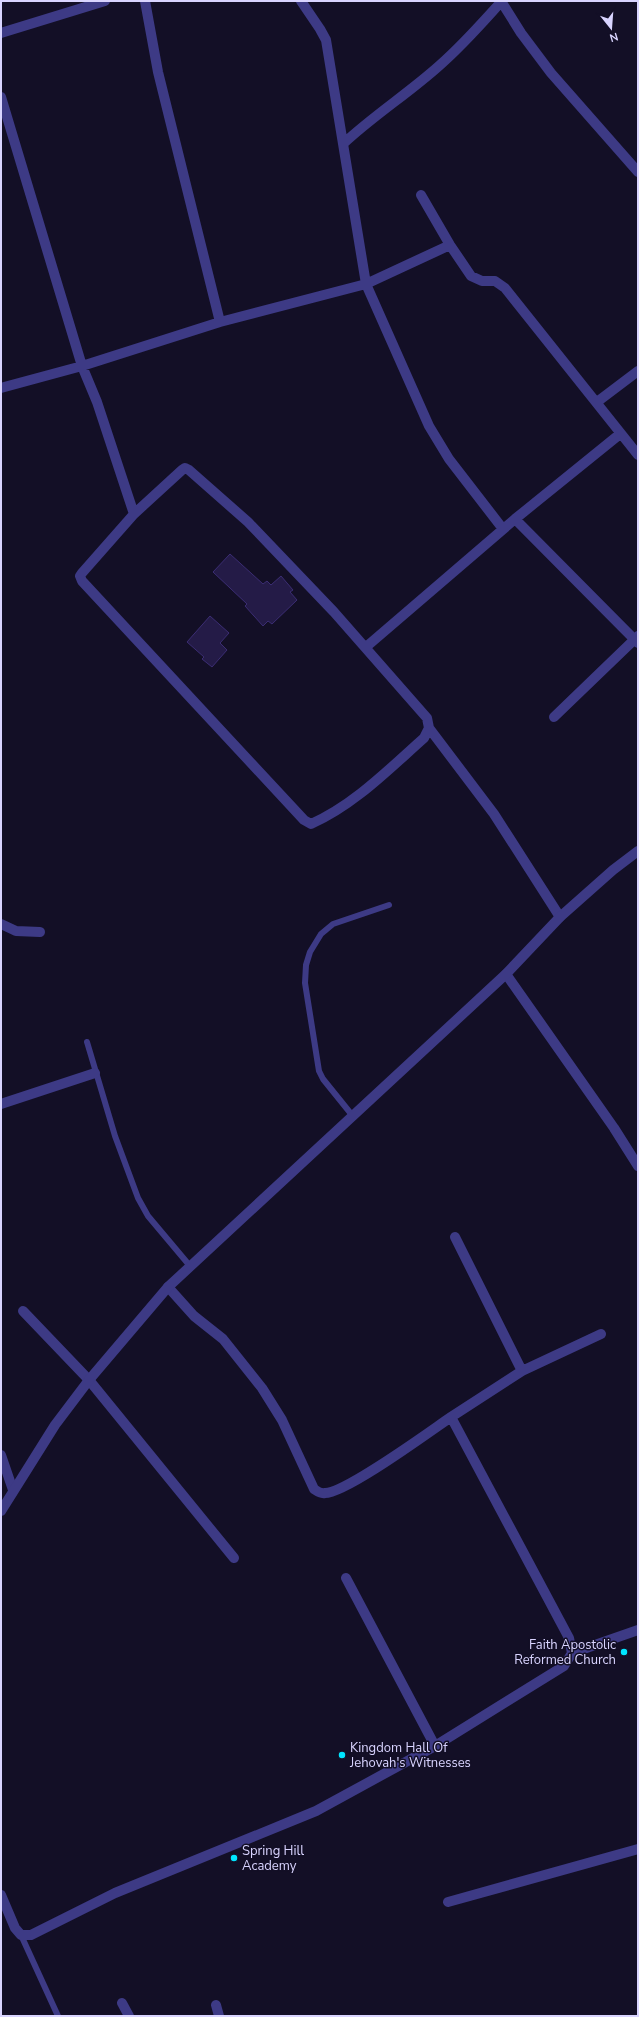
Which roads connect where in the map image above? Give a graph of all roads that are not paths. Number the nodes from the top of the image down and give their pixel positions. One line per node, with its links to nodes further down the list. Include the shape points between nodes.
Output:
1 (105, 1): 5 (street)
2 (145, 1): 12 (street, via 158,72)
3 (300, 1): 7 (street, via 326,40)
4 (501, 1): 7 (street, via 476,31 440,65 364,124); 8 (street, via 551,73)
5 (1, 33)
6 (1, 97): 13 (street)
7 (343, 144): 11 (street)
8 (638, 172)
9 (421, 195): 10 (street)
10 (450, 245): 11 (street); 16 (street, via 471,276 482,281 495,281 505,288)
11 (366, 284): 12 (street); 21 (street, via 429,426 449,459)
12 (220, 322): 13 (street)
13 (82, 366): 15 (street); 19 (street, via 97,402)
14 (638, 371): 16 (street)
15 (1, 388)
16 (597, 402): 17 (street)
17 (620, 434): 18 (street); 20 (street)
18 (638, 455)
19 (134, 514): 23 (street, via 182,470 189,470 248,522); 25 (street, via 82,573 82,581 304,820 311,824 320,820 364,791 424,738)
20 (515, 519): 21 (street); 22 (street)
21 (503, 529): 23 (street)
22 (637, 639): 24 (street)
23 (366, 647): 25 (street, via 427,718)
24 (554, 717)
25 (429, 728): 28 (street, via 494,814)
26 (638, 851): 28 (street)
27 (389, 905): 35 (lane, via 332,924 321,934 310,952 306,966 306,983 319,1071)
28 (560, 917): 31 (street)
29 (1, 924): 30 (street, via 16,931)
30 (40, 932)
31 (506, 974): 35 (street); 36 (street)
32 (87, 1042): 33 (lane)
33 (95, 1073): 34 (street); 38 (lane, via 115,1136 142,1204 148,1216)
34 (1, 1104)
35 (352, 1115): 38 (street)
36 (637, 1163)
37 (455, 1237): 42 (street)
38 (190, 1266): 39 (street)
39 (168, 1287): 43 (street); 44 (street, via 194,1316 223,1339 262,1388 282,1420 314,1488 320,1493 326,1494 354,1482)
40 (23, 1311): 43 (street)
41 (601, 1334): 42 (street)
42 (522, 1371): 44 (street)
43 (89, 1380): 46 (street, via 55,1425); 48 (street)
44 (451, 1417): 51 (street, via 569,1638)
45 (1, 1455): 46 (street)
46 (13, 1490): 47 (street)
47 (1, 1511)
48 (234, 1558)
49 (346, 1578): 52 (street)
50 (638, 1630): 51 (street)
51 (572, 1653): 52 (street, via 564,1666)
52 (435, 1746): 56 (street, via 316,1810 115,1893 31,1935)
53 (638, 1849): 55 (street)
54 (1, 1895): 56 (street, via 15,1928)
55 (448, 1902)
56 (21, 1935): 59 (lane)
57 (122, 2003): 60 (street)
58 (216, 2005): 61 (street)
59 (58, 2016)
60 (129, 2016)
61 (219, 2016)

